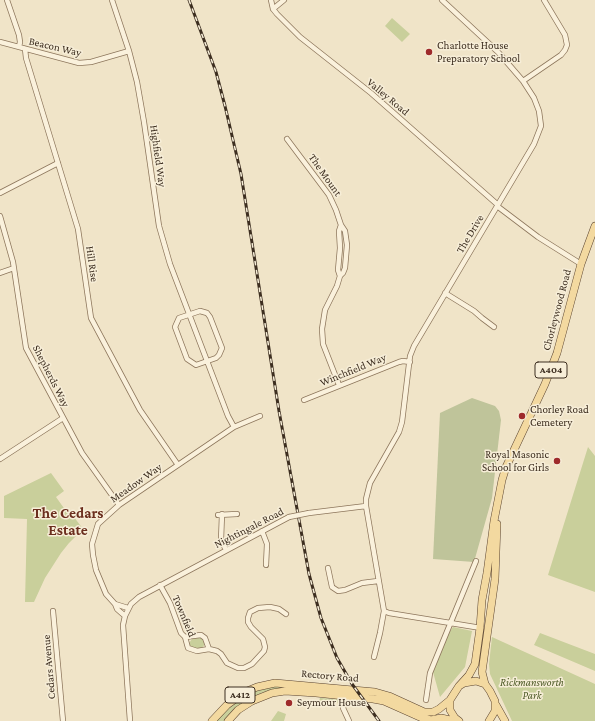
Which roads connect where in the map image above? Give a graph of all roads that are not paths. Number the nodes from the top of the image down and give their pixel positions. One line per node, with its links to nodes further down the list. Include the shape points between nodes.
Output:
1 (7, 0): 9 (street, via 19,35)
2 (112, 0): 11 (street, Highfield Way)
3 (271, 0): 7 (street)
4 (284, 0): 7 (street)
5 (442, 0): 12 (street, The Drive, via 498,52)
6 (544, 0): 12 (street, via 565,35 567,45 561,55)
7 (273, 9): 16 (street, Valley Road, via 300,37 371,93)
8 (0, 42): 9 (street, Beacon Way)
9 (19, 47): 10 (street, Beacon Way)
10 (25, 49): 11 (street, Beacon Way, via 79,63); 14 (street, Hill Rise)
11 (130, 51): 23 (street, Highfield Way, via 144,122 159,226)
12 (523, 81): 16 (street, The Drive, via 534,98 541,126 534,144)
13 (287, 139): 27 (street, The Mount, via 329,195 345,231 345,268 325,310 322,329 323,344)
14 (58, 163): 15 (street); 33 (street, Hill Rise, via 78,229 91,318 140,410)
15 (0, 193)
16 (498, 205): 19 (street, Valley Road, via 538,237); 22 (street, The Drive)
17 (0, 216): 20 (street, Shepherds Way)
18 (595, 226): 19 (main road, Chorleywood Road / A404)
19 (581, 264): 51 (main road, Chorleywood Road / A404, via 557,354 502,480 497,510 495,579)
20 (14, 268): 21 (street); 30 (street, Shepherds Way, via 26,348)
21 (0, 273)
22 (445, 293): 24 (street); 26 (street, The Drive, via 414,346)
23 (189, 314): 25 (street, Highfield Way); 25 (street, via 179,318 175,329 188,361 196,365); 25 (street, via 200,310 209,315 221,346 218,357)
24 (494, 327)
25 (207, 362): 31 (street, Highfield Way)
26 (410, 362): 27 (street, Winchfield Way, via 399,362); 35 (street, The Drive, via 402,422 370,483)
27 (339, 385): 28 (street, Winchfield Way)
28 (304, 400)
29 (260, 416): 31 (street, Meadow Way)
30 (63, 418): 32 (street); 34 (street, Shepherds Way, via 82,453)
31 (234, 427): 33 (street, Meadow Way)
32 (1, 456)
33 (178, 465): 34 (street, Meadow Way)
34 (119, 505): 44 (street, Meadow Way, via 98,524 92,544 99,578 106,594)
35 (366, 506): 37 (street, Nightingale Road, bridge, via 289,517); 42 (street)
36 (237, 514): 38 (street, via 220,514 221,540)
37 (262, 531): 38 (street, Nightingale Road); 40 (street, via 267,544)
38 (226, 550): 43 (street, Nightingale Road)
39 (476, 561): 50 (street)
40 (266, 565)
41 (328, 568): 42 (street, via 332,587 338,591)
42 (378, 581): 46 (street)
43 (160, 585): 45 (street, Nightingale Road, via 139,597); 52 (street, Townfield)
44 (115, 604): 45 (street); 49 (street, Meadow Way)
45 (128, 608): 49 (street, Nightingale Road)
46 (384, 610): 50 (street); 54 (street)
47 (53, 611): 63 (street, Cedars Avenue)
48 (286, 614): 53 (street, via 282,610 270,607 250,612 249,624 263,639 265,646 260,656 248,666 234,667 224,661 219,653)
49 (125, 616): 64 (street, Nightingale Road, via 123,630)
50 (450, 623): 51 (street); 58 (street, via 430,673)
51 (484, 628): 55 (main road, A404, via 482,672); 56 (main road, A404, via 473,670)
52 (185, 637): 53 (street, via 201,635); 53 (street, Townfield, via 187,646 192,650)
53 (209, 649)
54 (374, 657)
55 (485, 684): 56 (main road, via 476,681); 60 (main road)
56 (459, 686): 59 (main road)
57 (349, 696): 61 (main road, Rectory Road / A412, via 384,702); 66 (main road, Rectory Road / A412, via 285,691 272,693 252,701 238,710); 67 (street, via 343,708)
58 (426, 700)
59 (450, 700): 65 (main road, Rectory Road / A412, via 433,712 424,712 375,692 275,683 245,692 227,705); 70 (main road, via 450,710)
60 (496, 705): 71 (main road); 72 (main road)
61 (403, 710): 62 (main road, Rectory Road / A412); 68 (street)
62 (430, 720): 69 (main road, Rectory Road / A412, via 441,718)
63 (63, 721)
64 (130, 721)
65 (212, 721)
66 (228, 721)
67 (349, 721)
68 (417, 721)
69 (455, 721)
70 (460, 721)
71 (489, 721)
72 (505, 721)

